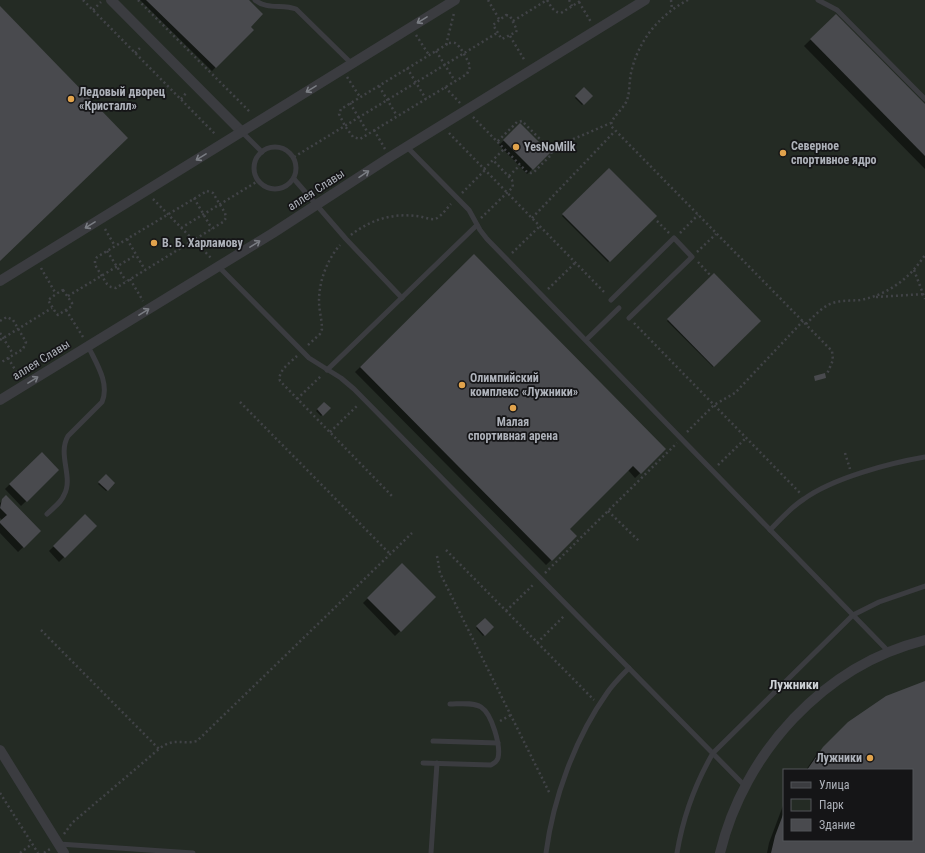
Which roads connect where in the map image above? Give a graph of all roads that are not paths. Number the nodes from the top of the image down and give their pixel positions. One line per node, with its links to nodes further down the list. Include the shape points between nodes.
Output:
1 (111, 0): 8 (street)
2 (255, 0): 6 (lane, via 270,7 296,9)
3 (645, 0): 9 (street, аллея Славы)
4 (818, 0): 7 (lane, via 837,10)
5 (455, 4): 6 (street, one-way to 6, via 411,27)
6 (352, 64): 8 (street, one-way to 8)
7 (925, 99)
8 (242, 132): 10 (lane); 15 (street, one-way to 15)
9 (407, 146): 12 (street, аллея Славы, one-way to 9); 13 (lane, via 469,210)
10 (262, 152): 11 (lane, via 273,147 285,149 294,157 297,168); 11 (lane, via 254,166 258,181 268,188 279,189)
11 (294, 179): 12 (lane)
12 (316, 205): 14 (street, аллея Славы, one-way to 12); 16 (lane)
13 (477, 224): 16 (lane); 20 (lane, via 484,236)
14 (218, 266): 21 (street, аллея Славы, one-way to 14); 22 (lane, via 309,358)
15 (0, 281)
16 (402, 298): 22 (lane)
17 (611, 300): 19 (lane, via 674,238 692,257)
18 (619, 308): 20 (lane)
19 (629, 318)
20 (586, 340): 26 (lane)
21 (88, 346): 23 (street, аллея Славы, one-way to 21); 25 (lane, via 104,382 104,398 66,440 63,451 66,491 62,499)
22 (327, 370): 31 (lane, via 345,381 364,399)
23 (0, 400)
24 (925, 457): 26 (lane, via 852,476 815,491)
25 (47, 514)
26 (770, 530): 28 (lane)
27 (925, 586): 28 (lane, via 879,602)
28 (853, 615): 30 (lane); 36 (lane)
29 (925, 640): 30 (street)
30 (889, 652): 39 (street, via 844,676 803,708 775,740)
31 (629, 668): 36 (lane); 45 (lane, via 610,688 579,742 556,805)
32 (450, 704): 34 (lane, via 480,707 486,712)
33 (433, 741): 34 (lane)
34 (498, 743): 38 (lane, via 498,758 491,765)
35 (0, 750): 40 (street)
36 (713, 753): 39 (lane); 46 (lane, via 693,793)
37 (423, 763): 38 (lane)
38 (437, 763): 44 (lane)
39 (745, 786): 47 (street)
40 (58, 844): 41 (street); 42 (lane)
41 (64, 853)
42 (180, 853): 43 (lane)
43 (193, 853)
44 (431, 853)
45 (546, 853)
46 (677, 853)
47 (720, 853)

